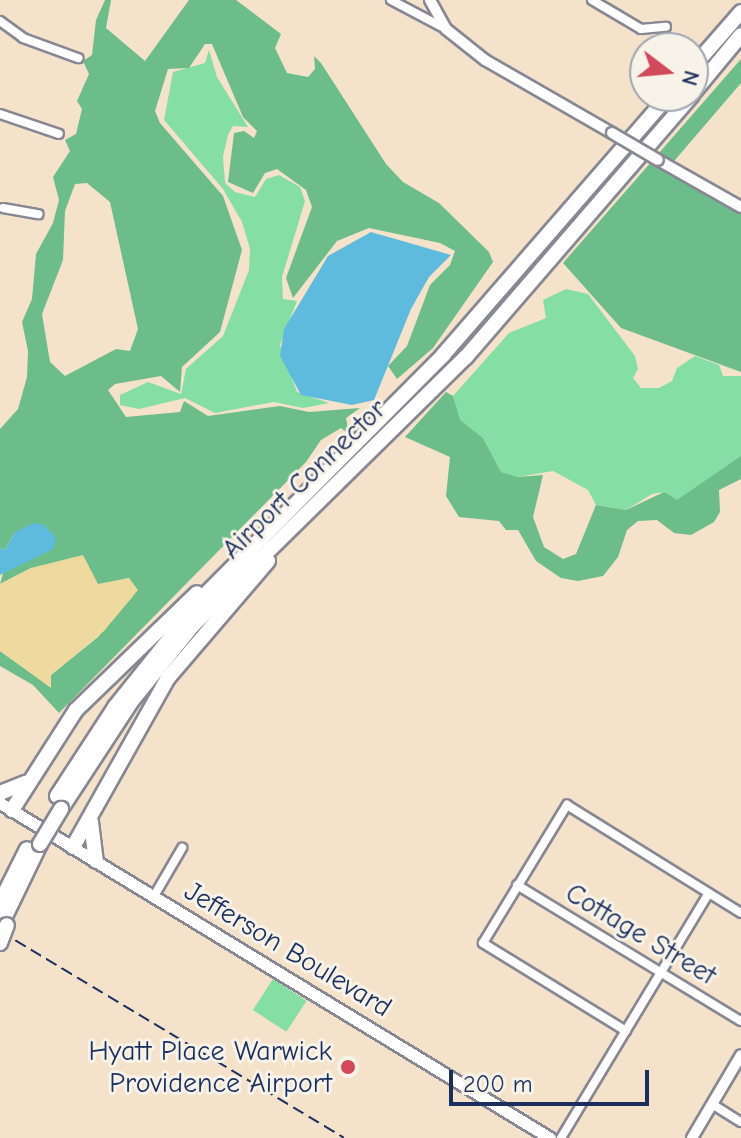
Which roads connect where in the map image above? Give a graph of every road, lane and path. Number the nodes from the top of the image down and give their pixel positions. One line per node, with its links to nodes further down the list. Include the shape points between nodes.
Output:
1 (391, 0): 8 (street)
2 (430, 0): 8 (street)
3 (592, 0): 7 (street, via 641,29)
4 (741, 4): 10 (highway)
5 (741, 12): 12 (highway)
6 (0, 21): 13 (street, via 23,38)
7 (666, 27)
8 (446, 29): 20 (street, bridge, via 485,60)
9 (741, 35): 14 (highway)
10 (709, 47)
11 (741, 47): 15 (highway)
12 (709, 48)
13 (78, 58)
14 (709, 74)
15 (709, 78)
16 (654, 112): 24 (highway, Airport Connector, via 443,355)
17 (677, 112): 23 (highway, Airport Connector, via 466,357)
18 (0, 114): 19 (street)
19 (59, 134)
20 (741, 207)
21 (1, 211): 22 (street)
22 (38, 214)
23 (303, 517): 28 (highway, Airport Connector, via 178,643); 29 (highway, via 176,666)
24 (254, 542): 25 (highway, via 88,697); 28 (highway, Airport Connector, via 131,685)
25 (28, 780): 26 (highway); 27 (highway)
26 (0, 793)
27 (6, 806): 31 (main road, Jefferson Boulevard)
28 (57, 806): 30 (highway, Airport Connector, bridge)
29 (92, 818): 31 (highway); 33 (highway)
30 (34, 842): 35 (highway); 38 (highway, Airport Connector); 40 (highway, Airport Connector)
31 (73, 847): 33 (main road, Jefferson Boulevard)
32 (182, 848): 37 (street)
33 (96, 861): 37 (main road, Jefferson Boulevard)
34 (517, 885): 36 (street, via 567,805); 42 (street, Cottage Street); 44 (street, via 483,943)
35 (0, 888)
36 (709, 893): 39 (street); 42 (street)
37 (154, 896): 48 (main road, Jefferson Boulevard)
38 (0, 903)
39 (741, 913)
40 (3, 925): 41 (highway, Airport Connector, bridge)
41 (0, 943)
42 (660, 971): 43 (street, Cottage Street); 44 (street)
43 (741, 1021)
44 (626, 1031): 49 (street)
45 (741, 1055): 46 (street)
46 (712, 1104): 47 (street); 50 (street)
47 (741, 1122)
48 (550, 1138)
49 (561, 1138)
50 (692, 1138)

